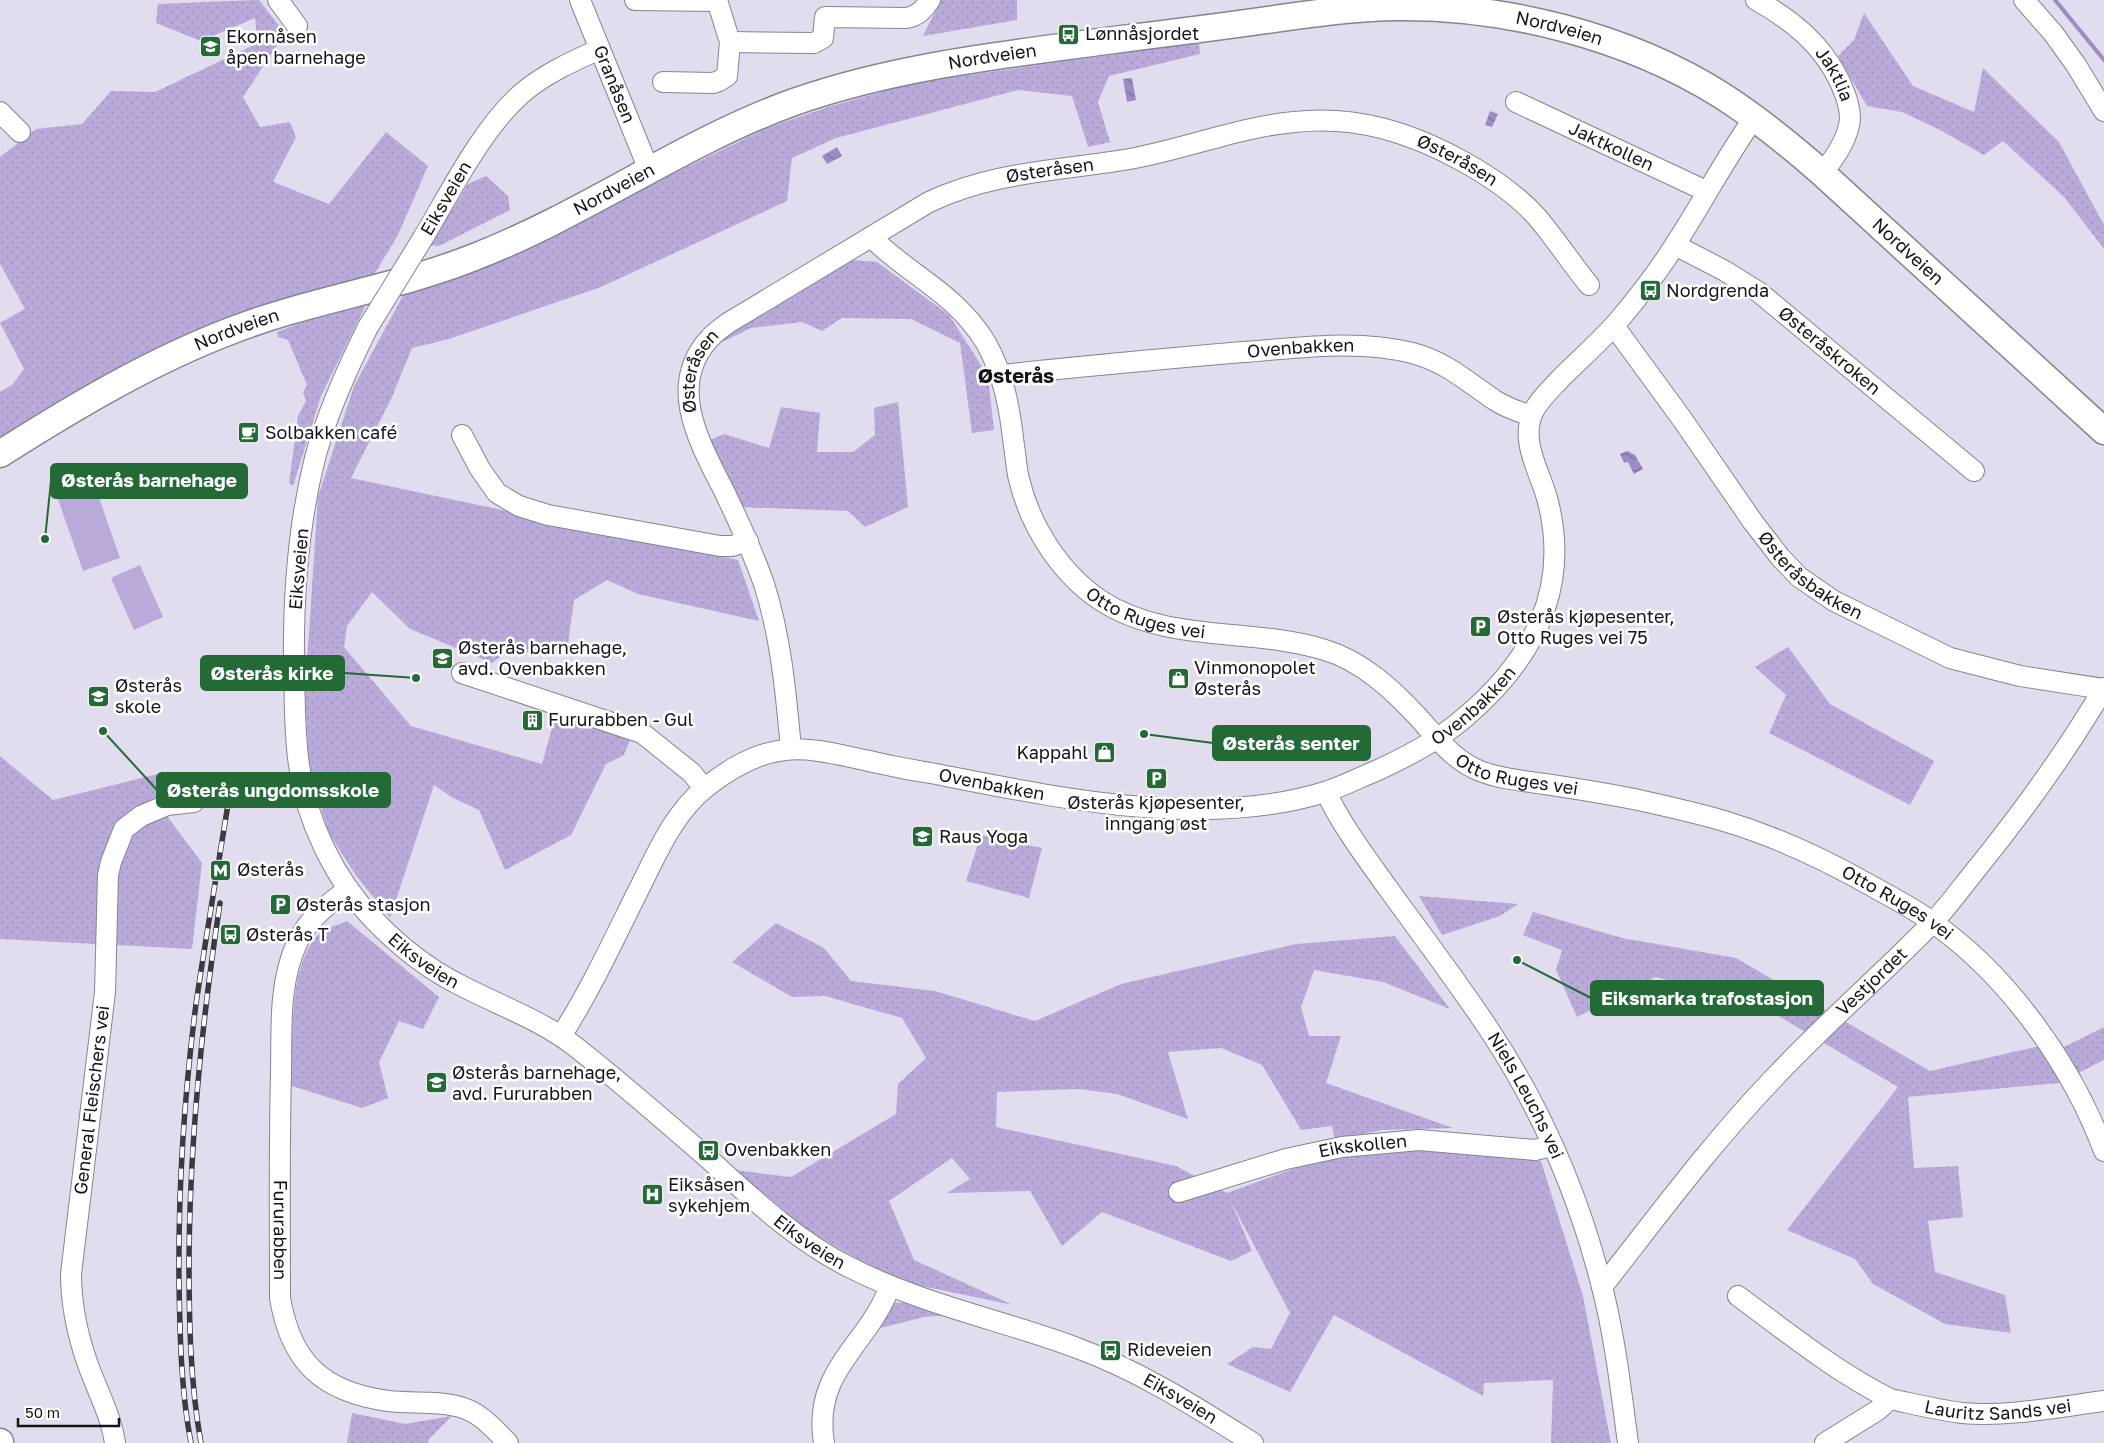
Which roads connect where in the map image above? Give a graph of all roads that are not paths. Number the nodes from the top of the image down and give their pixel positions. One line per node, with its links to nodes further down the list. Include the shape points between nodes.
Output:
1 (278, 0): 9 (street)
2 (580, 0): 11 (street, Granåsen)
3 (635, 0): 4 (street)
4 (717, 0): 10 (street)
5 (930, 0): 8 (street, via 923,11 906,18)
6 (1756, 0): 19 (street, Jaktlia, via 1809,36 1833,66 1848,99 1850,118 1847,132)
7 (2024, 0): 14 (street, via 2076,64)
8 (825, 9): 10 (street, via 823,38 814,43)
9 (297, 26)
10 (730, 42): 12 (street, via 727,76 720,81)
11 (600, 49): 18 (street, Granåsen); 39 (street, Eiksveien, bridge, via 533,85 509,106 472,157 368,327 339,390 316,456 298,550 295,706 300,771 307,800 336,871)
12 (663, 82)
13 (1516, 102): 20 (street, Jaktkollen)
14 (2104, 111)
15 (0, 112): 17 (street)
16 (1754, 118): 18 (main road, Nordveien, via 1722,96 1666,66 1571,31 1483,12 1373,8 990,57 893,74 842,86 793,103); 19 (main road, Nordveien); 20 (street)
17 (20, 132)
18 (649, 170): 29 (main road, Nordveien, via 478,256 232,330 151,366 60,416)
19 (1822, 173): 27 (main road, Nordveien)
20 (1706, 191): 22 (street)
21 (871, 238): 23 (street, Østeråsen, via 929,202 994,178 1140,157 1265,126 1347,121 1412,136 1490,178 1536,216); 25 (street, Otto Ruges vei, via 887,254 954,302 987,345); 31 (street, Østeråsen, via 728,323 710,338 695,362 689,388 692,422)
22 (1675, 245): 24 (street); 30 (street, Østeråskroken, via 1760,294)
23 (1588, 285)
24 (1614, 326): 26 (street, via 1543,397); 33 (street, Østeråsbakken, via 1753,522 1799,577 1834,601 1950,658 2020,676)
25 (1002, 375): 26 (street, Ovenbakken, via 1273,350 1359,345 1388,347 1444,364 1498,402); 34 (street, Otto Ruges vei, via 1018,477 1034,524 1067,572 1084,588 1121,612 1160,625 1279,639 1347,658 1391,690)
26 (1531, 416): 34 (street, Ovenbakken, via 1530,447 1547,498 1554,532 1555,558 1548,598 1534,638 1516,666 1491,694)
27 (2104, 431)
28 (462, 435): 31 (street, via 480,470 497,493 520,506 548,515 720,546)
29 (0, 454)
30 (1974, 471)
31 (748, 541): 35 (street, Østeråsen, via 773,619 783,672)
32 (462, 672): 36 (street, via 642,732 692,772)
33 (2104, 689): 40 (street, Vestjordet, via 2039,788)
34 (1436, 739): 37 (street, Ovenbakken, via 1407,756); 40 (street, Otto Ruges vei, via 1480,771 1514,780 1621,796 1724,821 1761,834 1838,868)
35 (791, 749): 36 (street, Ovenbakken, via 762,754); 37 (street, Ovenbakken, via 824,752 1042,795 1134,806 1232,808)
36 (704, 789): 41 (street, Ovenbakken, via 669,831 589,989)
37 (1326, 792): 42 (street, Niels Leuchs vei, via 1336,813 1371,865 1488,1028)
38 (194, 802): 50 (street, General Fleischers vei, via 167,805 141,816 124,829 108,875 105,992 71,1294 78,1332)
39 (348, 889): 41 (street, Eiksveien, via 373,919 424,963); 51 (street, Fururabben, via 307,926 292,955 285,985 279,1174 280,1298 284,1318 302,1359 316,1374 340,1388 389,1401 433,1402 461,1407 486,1420)
40 (1933, 922): 43 (street, Otto Ruges vei, via 1970,952 2034,1023 2080,1094); 46 (street, Vestjordet, via 1824,1026 1711,1147)
41 (560, 1036): 45 (street, Eiksveien, via 797,1235 849,1267)
42 (1552, 1146): 44 (street, Eikskollen, via 1535,1150 1419,1140 1342,1147 1286,1159); 46 (street, Niels Leuchs vei, via 1573,1196)
43 (2104, 1151)
44 (1179, 1192)
45 (890, 1286): 52 (street, via 876,1314 828,1386 822,1412); 53 (street, Eiksveien, via 1044,1336 1120,1365)
46 (1602, 1287): 54 (street, Niels Leuchs vei)
47 (1738, 1296): 48 (street, Lauritz Sands vei, via 1834,1368)
48 (1890, 1399): 49 (street, Lauritz Sands vei, via 1961,1413 1988,1414); 55 (street)
49 (2104, 1401)
50 (114, 1443)
51 (508, 1443)
52 (824, 1443)
53 (1253, 1443)
54 (1628, 1443)
55 (1825, 1443)

